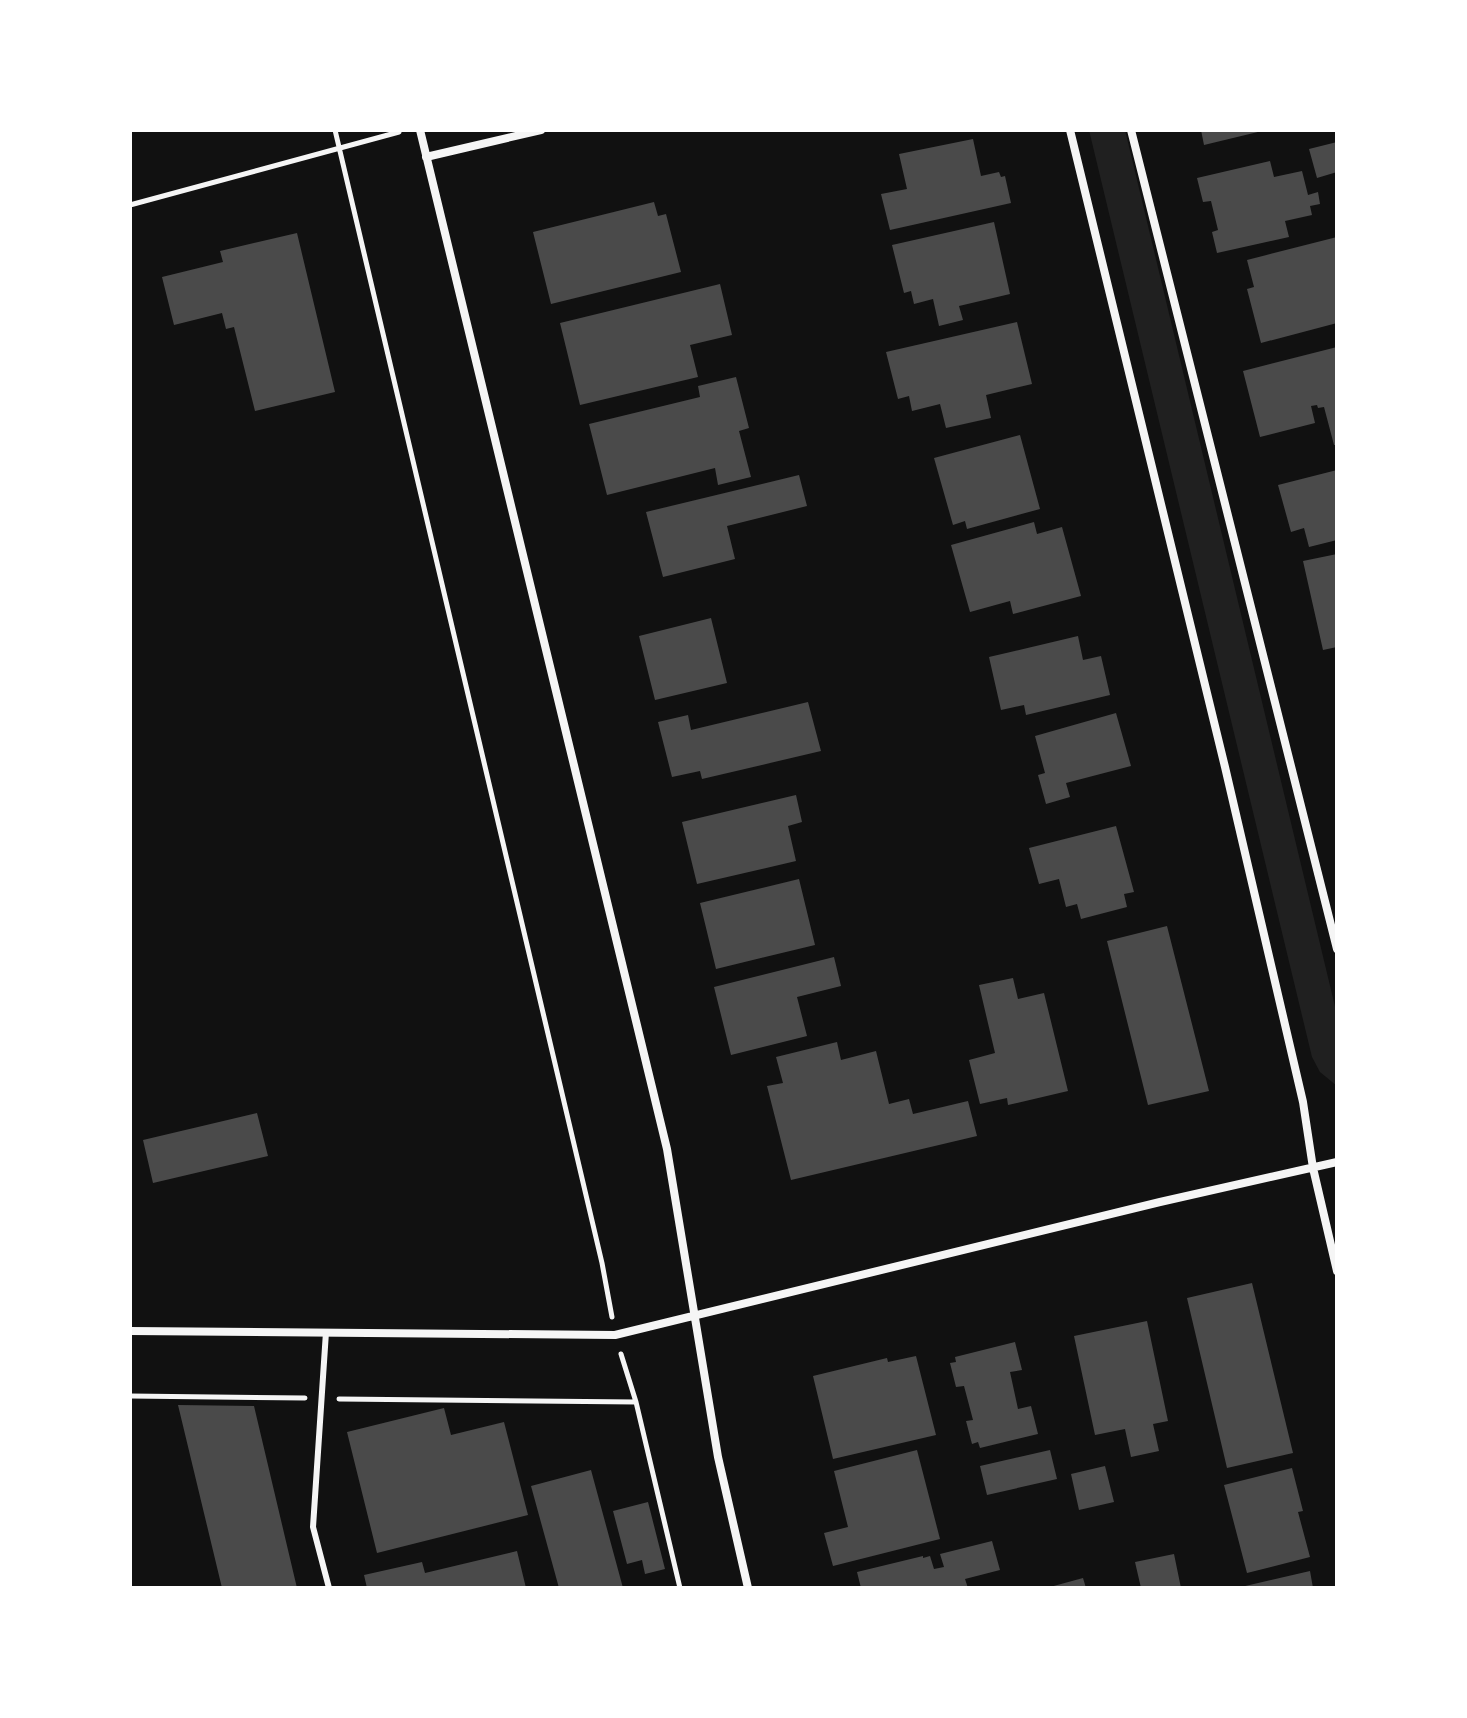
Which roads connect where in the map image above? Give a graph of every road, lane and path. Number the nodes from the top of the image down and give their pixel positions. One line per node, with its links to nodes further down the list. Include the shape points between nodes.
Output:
1 (335, 130): 7 (path)
2 (404, 130): 7 (path)
3 (420, 130): 8 (street)
4 (541, 130): 8 (street)
5 (1070, 130): 12 (street, via 1232,798 1303,1102)
6 (1131, 130): 10 (street)
7 (340, 149): 9 (path); 17 (path, via 599,1247)
8 (426, 157): 14 (street, via 667,1149)
9 (130, 205)
10 (1337, 949)
11 (1337, 1162): 12 (street)
12 (1313, 1168): 13 (street); 14 (street)
13 (1337, 1271)
14 (695, 1316): 17 (street); 23 (street, via 718,1457)
15 (130, 1331): 16 (street)
16 (326, 1332): 17 (street); 19 (lane)
17 (615, 1335): 20 (path)
18 (130, 1396): 19 (path)
19 (323, 1398): 20 (path); 21 (lane, via 313,1527)
20 (636, 1402): 22 (path)
21 (329, 1588)
22 (680, 1588)
23 (748, 1588)

